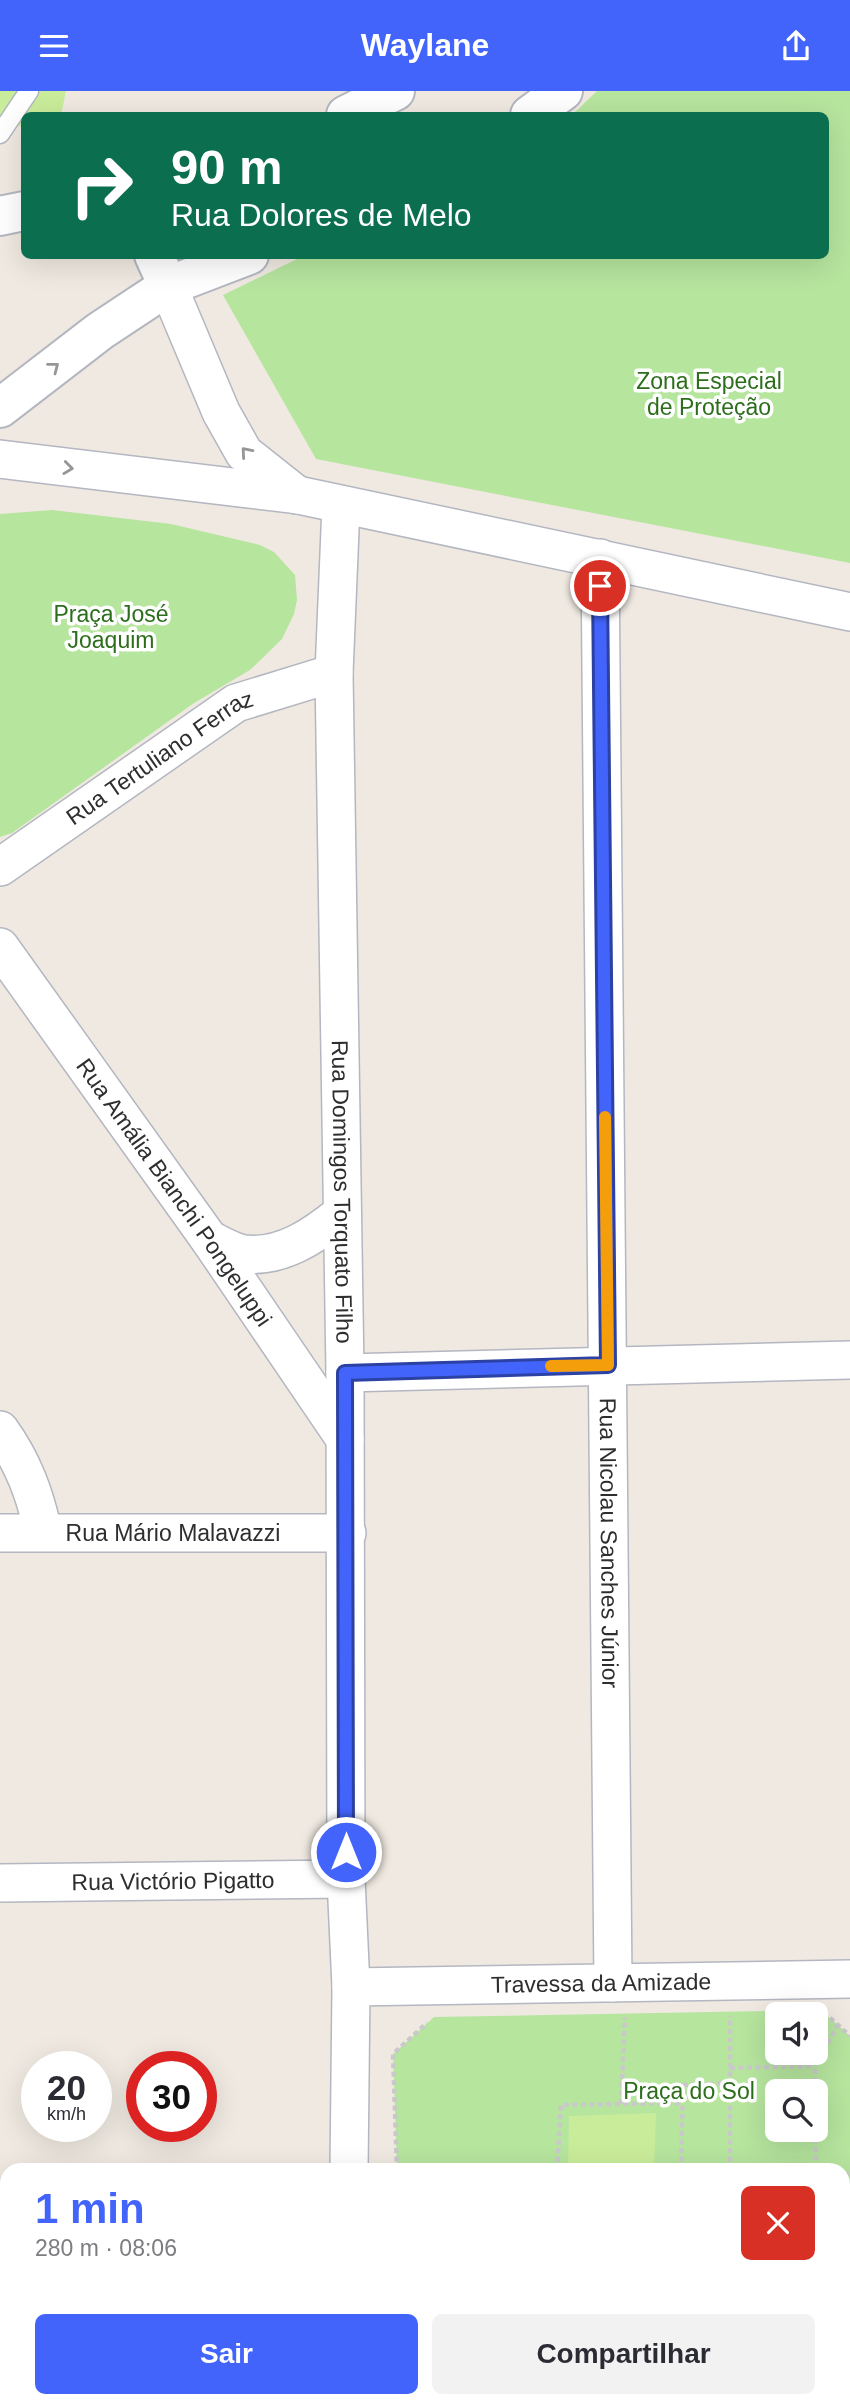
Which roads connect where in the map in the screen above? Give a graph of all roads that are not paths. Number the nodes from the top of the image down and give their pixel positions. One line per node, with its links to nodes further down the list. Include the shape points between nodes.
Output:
1 (29, 91): 6 (lane)
2 (395, 91): 4 (main road)
3 (563, 91): 5 (main road)
4 (352, 112)
5 (534, 112)
6 (0, 134)
7 (21, 212): 8 (main road)
8 (0, 216)
9 (227, 259): 10 (main road)
10 (161, 271): 11 (main road, one-way to 10, via 100,331); 13 (street, one-way to 10, via 244,453 221,412)
11 (0, 408)
12 (0, 459): 13 (street, one-way to 13)
13 (298, 495): 14 (street)
14 (341, 506): 15 (street); 17 (street, Rua Domingos Torquato Filho)
15 (600, 558): 16 (street); 23 (street, Rua Nicolau Sanches Júnior)
16 (850, 612)
17 (334, 673): 18 (street, Rua Tertuliano Ferraz, via 236,703); 20 (street, Rua Domingos Torquato Filho)
18 (0, 867)
19 (0, 947): 21 (street, Rua Amália Bianchi Pongeluppi)
20 (342, 1213): 21 (street, via 301,1244 270,1253 242,1254); 24 (street, Rua Domingos Torquato Filho)
21 (209, 1239): 26 (street, Rua Amália Bianchi Pongeluppi)
22 (850, 1360): 23 (street)
23 (608, 1365): 24 (street); 34 (street, Rua Nicolau Sanches Júnior)
24 (345, 1373): 26 (street, Rua Domingos Torquato Filho)
25 (0, 1430): 27 (street, via 36,1496)
26 (345, 1439): 29 (street, Rua Domingos Torquato Filho)
27 (43, 1532): 28 (street, Rua Mário Malavazzi); 29 (street, Rua Mário Malavazzi)
28 (0, 1533)
29 (347, 1533): 30 (street, Rua Domingos Torquato Filho)
30 (346, 1879): 31 (street, Rua Victório Pigatto); 33 (street, Rua Domingos Torquato Filho)
31 (0, 1883)
32 (850, 1979): 34 (street, Travessa da Amizade)
33 (351, 1987): 34 (street, Travessa da Amizade); 35 (street, Rua Domingos Torquato Filho)
34 (619, 1998)
35 (349, 2163)

